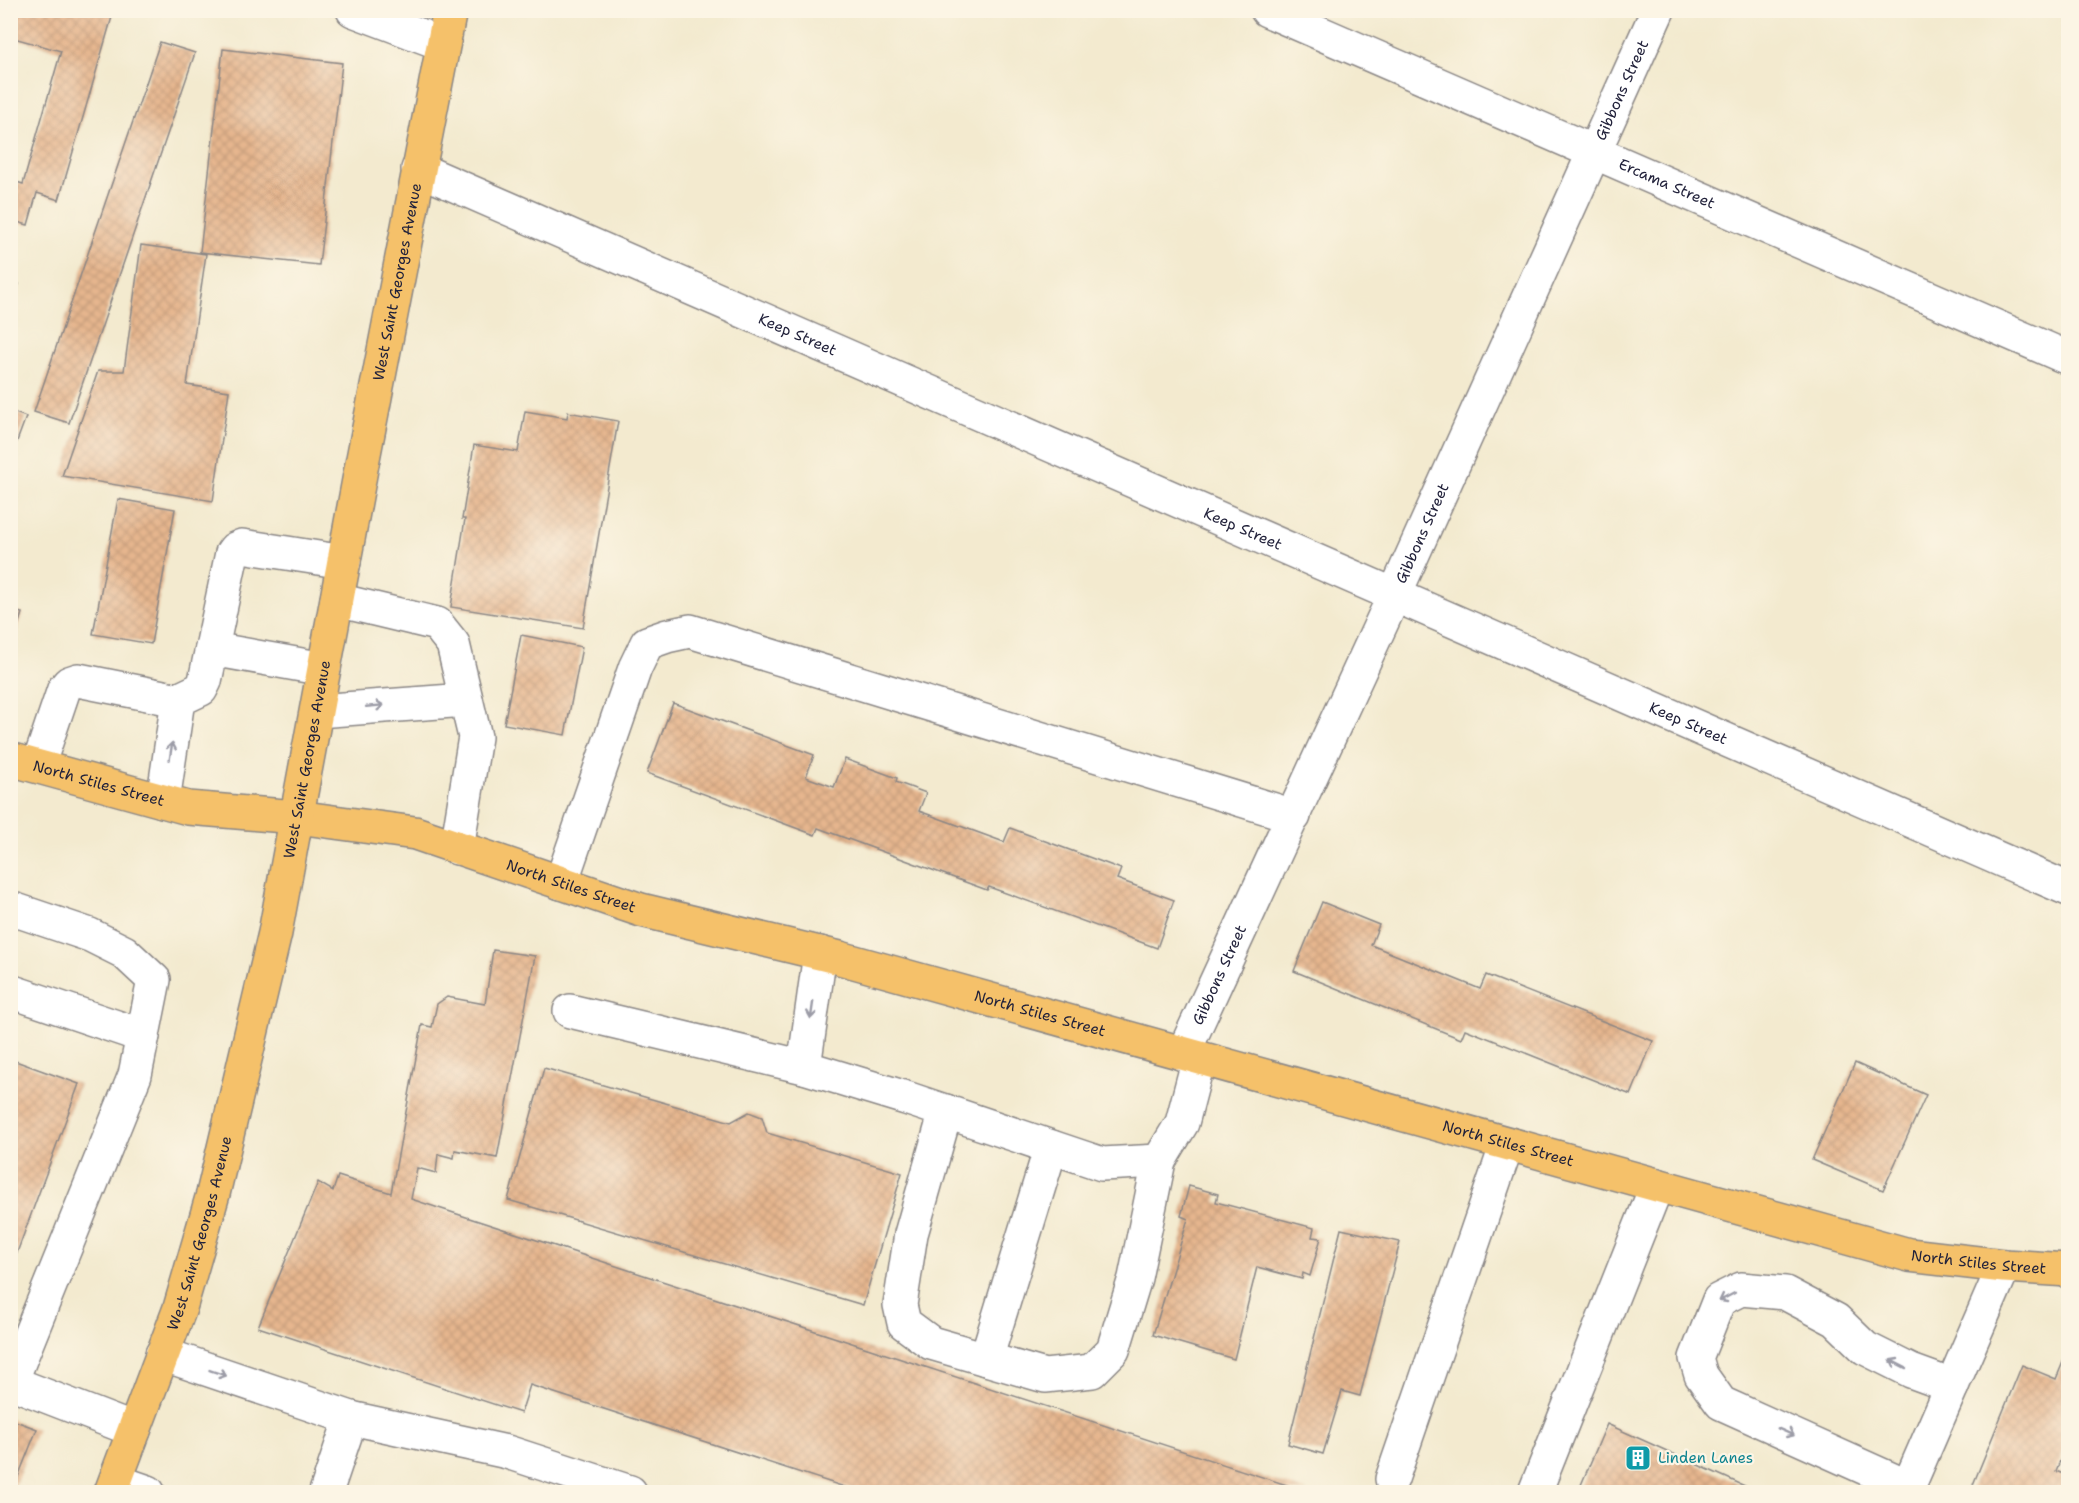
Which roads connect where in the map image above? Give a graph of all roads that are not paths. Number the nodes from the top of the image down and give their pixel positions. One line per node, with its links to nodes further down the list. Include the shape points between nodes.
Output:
1 (353, 10): 5 (street)
2 (450, 10): 5 (main road, West Saint Georges Avenue)
3 (1266, 10): 6 (street, Ercama Street)
4 (1658, 10): 6 (street, Gibbons Street)
5 (443, 44): 7 (main road, West Saint Georges Avenue)
6 (1595, 151): 8 (street, Ercama Street); 10 (street, Gibbons Street)
7 (418, 169): 9 (main road, West Saint Georges Avenue); 10 (street, Keep Street)
8 (2068, 358)
9 (344, 562): 11 (main road, West Saint Georges Avenue); 12 (street, via 242,546 235,549)
10 (1394, 596): 19 (street, Gibbons Street); 23 (street, Keep Street)
11 (337, 600): 13 (main road, West Saint Georges Avenue); 14 (street, via 437,624 453,644)
12 (212, 649): 13 (street); 15 (street, via 201,689)
13 (324, 669): 16 (main road, West Saint Georges Avenue)
14 (466, 699): 16 (street, one-way to 14); 21 (street, via 475,737)
15 (178, 700): 17 (street, via 78,680 69,683); 18 (street, one-way to 15)
16 (317, 711): 20 (main road, West Saint Georges Avenue)
17 (24, 763): 18 (main road, North Stiles Street)
18 (163, 801): 20 (main road, North Stiles Street, via 188,808)
19 (1294, 816): 22 (street, via 690,631 647,643); 29 (street, Gibbons Street)
20 (297, 817): 21 (main road, North Stiles Street, via 415,833); 38 (main road, West Saint Georges Avenue, via 275,933 213,1194 180,1308)
21 (457, 848): 22 (main road, North Stiles Street)
22 (561, 883): 25 (main road, North Stiles Street, via 641,910)
23 (2068, 889)
24 (10, 908): 28 (street, via 90,935 124,952 147,973 154,980)
25 (820, 954): 29 (main road, North Stiles Street); 30 (street, one-way to 30)
26 (10, 991): 28 (street)
27 (570, 1011): 30 (street)
28 (143, 1036): 40 (street, via 135,1075)
29 (1191, 1056): 32 (main road, North Stiles Street); 34 (street, Gibbons Street, via 1182,1123)
30 (804, 1067): 31 (street)
31 (946, 1112): 33 (street); 39 (street, Gibbons Street, via 911,1234 900,1305 904,1323 931,1343)
32 (1507, 1144): 35 (main road, North Stiles Street); 44 (street)
33 (1051, 1147): 34 (street, via 1102,1164); 39 (street)
34 (1159, 1161): 39 (street, Gibbons Street, via 1135,1278 1113,1350 1092,1371 1045,1376)
35 (1657, 1185): 36 (main road, North Stiles Street, via 1909,1255); 50 (street)
36 (2004, 1266): 37 (main road, North Stiles Street); 41 (street)
37 (2068, 1270)
38 (162, 1354): 42 (street, one-way to 42); 43 (main road, West Saint Georges Avenue)
39 (986, 1359)
40 (11, 1382): 43 (street)
41 (1952, 1386): 46 (street); 46 (street, one-way to 46, via 1865,1348 1836,1320 1785,1293 1742,1289 1719,1300 1696,1358 1701,1375 1721,1403)
42 (351, 1418): 48 (street); 49 (street, via 507,1452)
43 (134, 1430): 45 (main road, West Saint Georges Avenue)
44 (1392, 1479)
45 (113, 1487): 47 (street)
46 (1907, 1490)
47 (148, 1492)
48 (326, 1492)
49 (630, 1492)
50 (1535, 1492)

